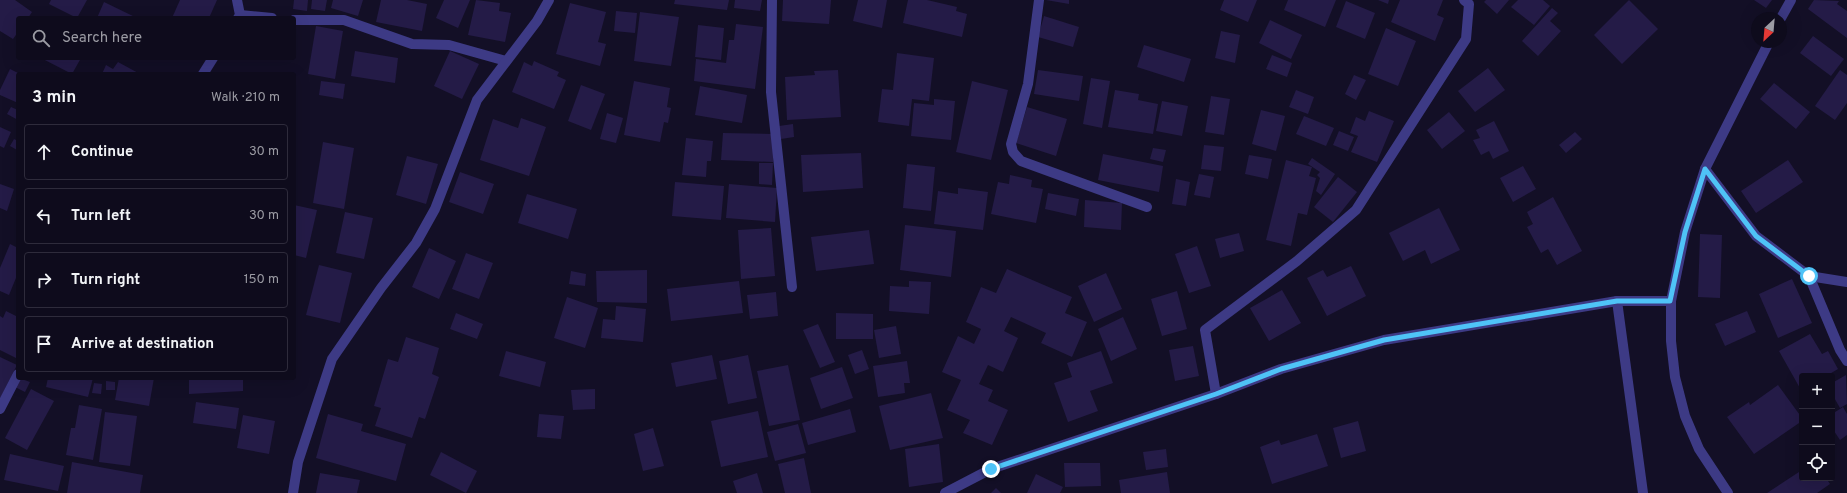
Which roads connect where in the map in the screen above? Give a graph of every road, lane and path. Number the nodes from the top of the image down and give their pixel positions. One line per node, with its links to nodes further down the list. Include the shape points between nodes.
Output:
1 (237, 0): 8 (street)
2 (549, 0): 12 (street, via 537,21)
3 (772, 0): 18 (street, via 771,92)
4 (1039, 0): 15 (street, via 1028,84 1011,144 1013,152 1021,161)
5 (1464, 0): 23 (street, via 1469,4 1466,39 1356,210 1296,261 1205,330)
6 (1790, 0): 7 (street)
7 (1784, 12)
8 (239, 16)
9 (296, 20): 12 (street, via 344,20 412,44 449,45)
10 (1766, 48): 14 (street)
11 (212, 60): 13 (street)
12 (506, 61): 25 (street, via 477,100 435,209 416,243 332,359 298,462)
13 (204, 72)
14 (1705, 169): 16 (street, via 1756,236); 20 (street, via 1685,232)
15 (1147, 207)
16 (1809, 276): 17 (street); 21 (street)
17 (1847, 282)
18 (792, 287)
19 (1617, 301): 20 (street); 23 (street, via 1384,340 1281,369); 27 (street)
20 (1670, 301): 28 (street, via 1674,377 1685,416 1699,449)
21 (1847, 361)
22 (16, 378): 24 (street)
23 (1216, 394): 26 (street, via 991,469)
24 (0, 409)
25 (293, 493)
26 (945, 493)
27 (1643, 493)
28 (1728, 493)

